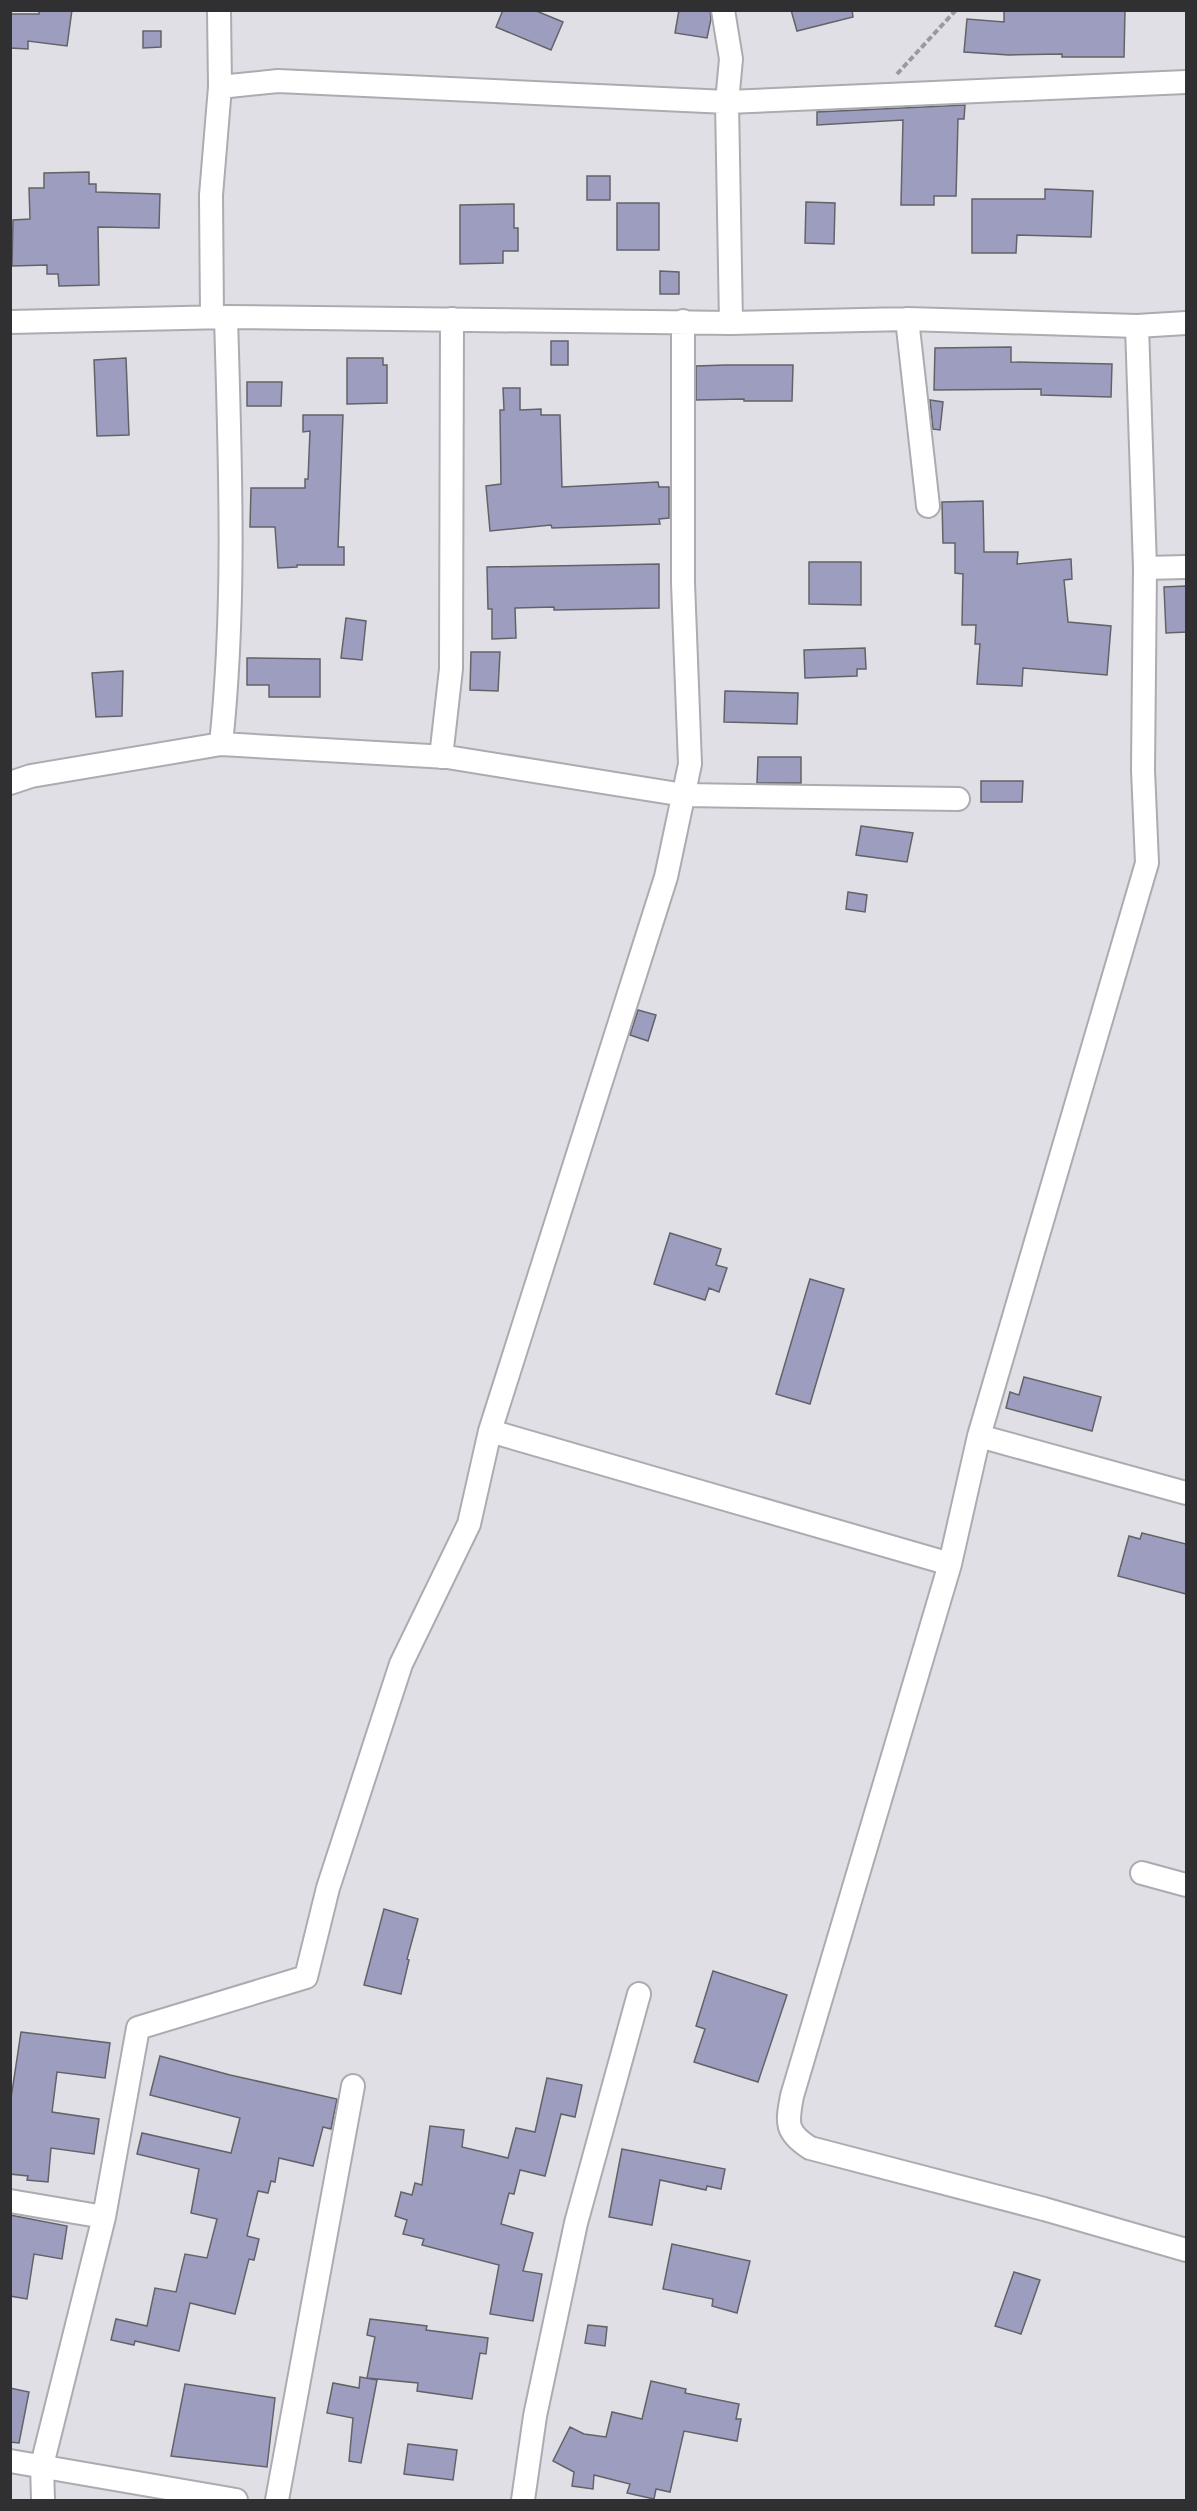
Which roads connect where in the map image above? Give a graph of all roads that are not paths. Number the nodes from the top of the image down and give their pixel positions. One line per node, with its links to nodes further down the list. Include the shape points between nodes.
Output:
1 (219, 10): 4 (street)
2 (723, 10): 5 (street, via 731,59)
3 (1186, 82): 5 (street)
4 (220, 87): 5 (street, via 278,81); 6 (street, via 211,195)
5 (728, 102): 11 (street)
6 (219, 317): 7 (street); 10 (street); 17 (street, via 231,511 228,677)
7 (452, 319): 9 (street); 18 (street, via 451,669)
8 (907, 320): 11 (street); 13 (street); 14 (street)
9 (682, 321): 11 (street); 20 (street, via 683,583 690,764)
10 (10, 322)
11 (731, 323)
12 (1186, 323): 13 (street)
13 (1137, 326): 16 (street)
14 (928, 506)
15 (1186, 567): 16 (street)
16 (1145, 568): 23 (street, via 1143,770 1147,863)
17 (221, 744): 18 (street); 19 (street, via 31,776)
18 (441, 757): 20 (street)
19 (10, 783)
20 (684, 795): 21 (street); 22 (street, via 666,877)
21 (958, 799)
22 (490, 1431): 25 (street); 31 (street, via 470,1524 401,1664 328,1888 306,1977 138,2028)
23 (979, 1436): 24 (street); 25 (street)
24 (1186, 1493)
25 (950, 1564): 32 (street, via 792,2096 788,2120 794,2138 810,2148)
26 (1142, 1874): 27 (street)
27 (1186, 1885)
28 (639, 1994): 38 (street, via 576,2223 535,2416)
29 (353, 2086): 37 (street)
30 (10, 2201): 31 (street)
31 (104, 2217): 34 (street)
32 (1186, 2250)
33 (10, 2461): 34 (street)
34 (42, 2464): 35 (street); 36 (street)
35 (43, 2500)
36 (236, 2500)
37 (277, 2500)
38 (523, 2500)

